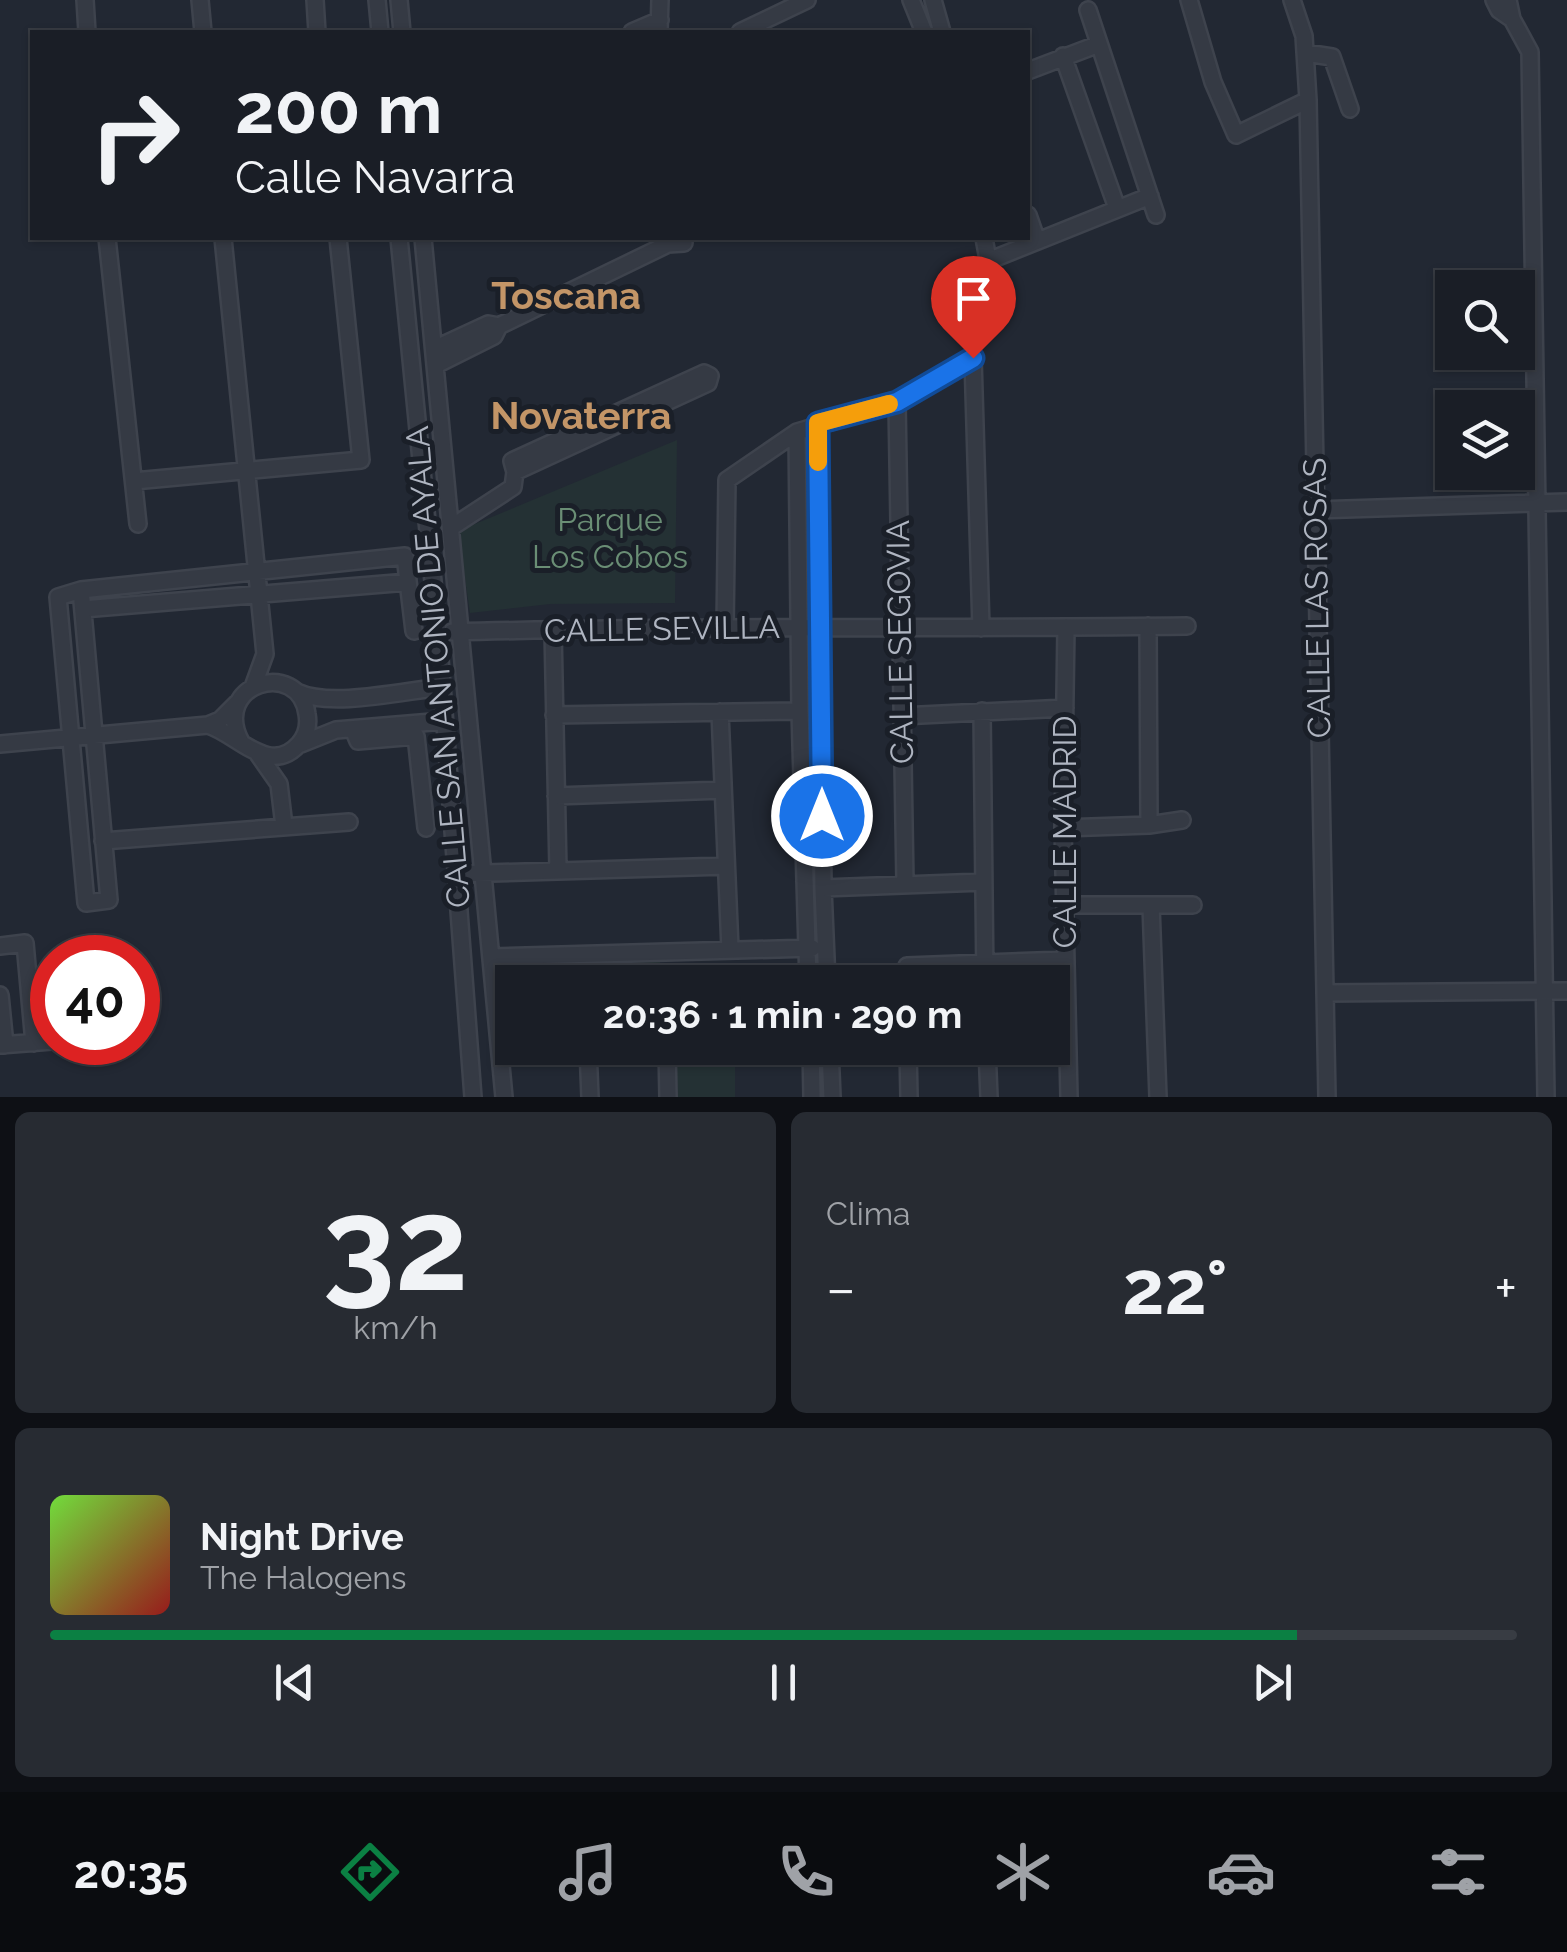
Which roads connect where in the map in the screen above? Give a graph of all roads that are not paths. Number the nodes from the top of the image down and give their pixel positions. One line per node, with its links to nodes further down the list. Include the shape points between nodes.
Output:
1 (85, 0): 15 (street)
2 (200, 0): 16 (street)
3 (314, 0): 17 (street)
4 (377, 0): 18 (street)
5 (660, 0): 14 (street)
6 (807, 0): 20 (street)
7 (911, 0): 21 (street)
8 (933, 0): 22 (street)
9 (1189, 0): 27 (street, via 1236,135)
10 (1292, 0): 24 (street, CALLE LAS ROSAS)
11 (403, 2): 19 (street)
12 (1508, 6): 53 (street, via 1530,52)
13 (1088, 10): 23 (street)
14 (659, 26)
15 (87, 30)
16 (203, 30)
17 (317, 30)
18 (380, 30)
19 (402, 30)
20 (744, 30)
21 (923, 30)
22 (941, 30)
23 (1099, 44): 25 (street); 29 (street)
24 (1306, 54): 27 (street, CALLE LAS ROSAS); 28 (street, via 1332,57)
25 (1063, 56): 26 (street); 30 (street)
26 (1030, 71)
27 (1308, 100): 54 (street, CALLE LAS ROSAS)
28 (1350, 109)
29 (1150, 196): 30 (street); 31 (street)
30 (1117, 208): 39 (street)
31 (1156, 215)
32 (1030, 221): 39 (street)
33 (107, 240): 51 (street)
34 (224, 240): 50 (street)
35 (338, 240): 50 (street, via 361,460)
36 (399, 240): 45 (street, CALLE SAN ANTONIO DE AYALA)
37 (423, 240): 43 (street)
38 (984, 240): 41 (street)
39 (1037, 241): 41 (street)
40 (684, 244): 43 (street, via 668,244 499,326 494,336)
41 (988, 261): 42 (street)
42 (994, 292)
43 (435, 357): 44 (street)
44 (439, 399): 45 (street); 56 (street)
45 (415, 400): 72 (street, CALLE SAN ANTONIO DE AYALA)
46 (897, 402): 48 (street); 68 (street, via 973,358); 69 (street, CALLE SEGOVIA)
47 (628, 414): 56 (street, via 512,461 513,487)
48 (818, 423): 49 (street); 62 (street)
49 (797, 432): 65 (street); 67 (street, via 726,480)
50 (246, 470): 51 (street); 57 (street)
51 (134, 481): 55 (street)
52 (1567, 502): 53 (street)
53 (1537, 503): 54 (street); 126 (street)
54 (1316, 510): 128 (street, CALLE LAS ROSAS)
55 (138, 524)
56 (452, 527): 73 (street)
57 (256, 571): 58 (street, via 404,556); 59 (street); 60 (street)
58 (408, 582): 60 (street); 71 (street)
59 (82, 590): 61 (street); 91 (street, via 58,597)
60 (259, 594): 61 (street); 74 (street)
61 (83, 609): 90 (street)
62 (822, 626): 65 (street, CALLE SEVILLA); 69 (street, CALLE SEVILLA); 112 (street)
63 (1148, 626): 64 (street, CALLE SEVILLA); 66 (street, CALLE SEVILLA); 101 (street)
64 (1186, 626)
65 (801, 627): 67 (street, CALLE SEVILLA); 81 (street)
66 (1066, 627): 68 (street, CALLE SEVILLA); 80 (street, CALLE MADRID)
67 (725, 628): 70 (street, CALLE SEVILLA)
68 (981, 628): 69 (street, CALLE SEVILLA)
69 (899, 629): 85 (street, CALLE SEGOVIA)
70 (553, 630): 73 (street, CALLE SEVILLA); 84 (street)
71 (414, 631)
72 (438, 632): 73 (street, CALLE SEVILLA); 76 (street, CALLE SAN ANTONIO DE AYALA)
73 (461, 632): 108 (street)
74 (265, 654): 75 (street); 77 (street)
75 (253, 687): 77 (street); 79 (street)
76 (442, 687): 78 (street); 86 (street, CALLE SAN ANTONIO DE AYALA)
77 (290, 688): 78 (street, via 332,700); 94 (street, via 307,711 304,736)
78 (416, 690): 87 (street)
79 (238, 702): 88 (street); 92 (street, via 234,722)
80 (1065, 708): 82 (street); 104 (street, CALLE MADRID)
81 (800, 711): 83 (street); 117 (street)
82 (982, 711): 85 (street); 110 (street)
83 (720, 712): 84 (street); 97 (street)
84 (554, 716): 98 (street)
85 (901, 716): 111 (street, CALLE SEGOVIA)
86 (444, 721): 87 (street); 109 (street, CALLE SAN ANTONIO DE AYALA)
87 (420, 722): 89 (street)
88 (208, 725): 90 (street); 92 (street)
89 (353, 729): 94 (street, via 314,736); 103 (street, via 358,741 416,736)
90 (94, 736): 91 (street); 105 (street)
91 (71, 738): 93 (street); 105 (street, via 86,903 109,900)
92 (241, 742): 95 (street)
93 (0, 744)
94 (294, 749): 95 (street); 96 (street)
95 (258, 754): 96 (street)
96 (278, 784): 102 (street)
97 (723, 790): 98 (street); 106 (street)
98 (556, 796): 107 (street)
99 (1182, 820): 101 (street)
100 (349, 822): 102 (street)
101 (1149, 825): 104 (street)
102 (284, 826): 105 (street)
103 (426, 828)
104 (1063, 828): 113 (street, CALLE MADRID)
105 (103, 841)
106 (726, 866): 107 (street); 119 (street)
107 (558, 870): 108 (street)
108 (484, 873): 109 (street); 120 (street)
109 (455, 874): 139 (street, CALLE SAN ANTONIO DE AYALA)
110 (983, 882): 111 (street); 122 (street)
111 (905, 883): 112 (street)
112 (822, 888): 118 (street)
113 (1065, 904): 114 (street); 121 (street, CALLE MADRID)
114 (1150, 905): 115 (street); 148 (street)
115 (1193, 905)
116 (0, 946): 130 (street, via 24,943)
117 (807, 948): 118 (street); 119 (street); 123 (street)
118 (826, 948): 124 (street)
119 (730, 949): 120 (street)
120 (492, 957): 140 (street)
121 (1065, 960): 122 (street); 147 (street, CALLE MADRID)
122 (984, 963): 125 (street)
123 (808, 965)
124 (826, 965)
125 (970, 965)
126 (1544, 992): 127 (street); 128 (street); 150 (street)
127 (1567, 992)
128 (1325, 993): 149 (street, CALLE LAS ROSAS)
129 (0, 995): 132 (street)
130 (30, 1002)
131 (30, 1042): 132 (street)
132 (2, 1045)
133 (589, 1065): 141 (street)
134 (667, 1065): 142 (street)
135 (811, 1065): 143 (street)
136 (831, 1065): 144 (street)
137 (908, 1065): 145 (street)
138 (987, 1065): 146 (street)
139 (473, 1097)
140 (504, 1097)
141 (590, 1097)
142 (668, 1097)
143 (812, 1097)
144 (832, 1097)
145 (909, 1097)
146 (988, 1097)
147 (1069, 1097)
148 (1158, 1097)
149 (1327, 1097)
150 (1546, 1097)

